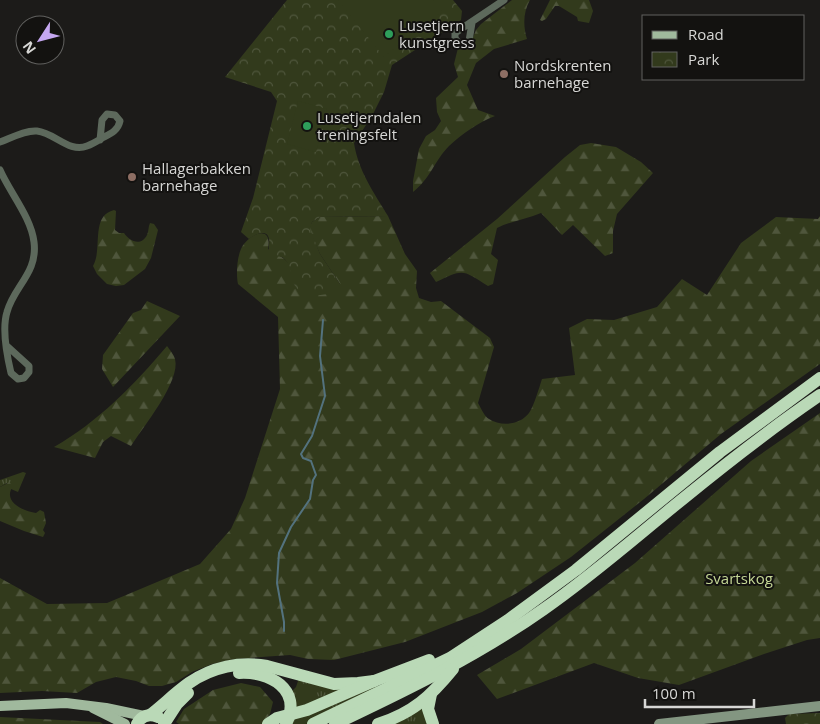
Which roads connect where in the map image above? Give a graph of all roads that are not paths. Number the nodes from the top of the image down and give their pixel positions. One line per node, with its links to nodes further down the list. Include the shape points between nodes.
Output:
1 (504, 0): 2 (street)
2 (472, 23)
3 (100, 140): 4 (street, via 78,148 34,131)
4 (0, 142)
5 (0, 170): 6 (street, via 30,228 35,250 28,275 7,312)
6 (7, 346)
7 (820, 378): 9 (highway, via 720,452 554,588)
8 (820, 394): 10 (highway, via 728,462 562,597)
9 (488, 632): 11 (highway); 21 (highway, via 422,673)
10 (457, 664): 12 (highway); 22 (highway)
11 (374, 681): 16 (highway, via 334,684 258,664 234,665 198,677); 17 (highway)
12 (431, 694): 23 (highway, via 410,712); 24 (highway, via 428,709)
13 (0, 706): 14 (main road, via 55,703)
14 (90, 706): 16 (main road); 18 (main road)
15 (820, 706): 25 (main road)
16 (144, 718): 19 (highway, via 158,717)
17 (288, 719): 19 (highway, via 290,700 278,682 258,674 237,673 212,679 193,690 177,704); 20 (highway, via 277,718)
18 (125, 724)
19 (163, 724)
20 (268, 724)
21 (313, 724)
22 (335, 724)
23 (378, 724)
24 (433, 724)
25 (659, 724)

